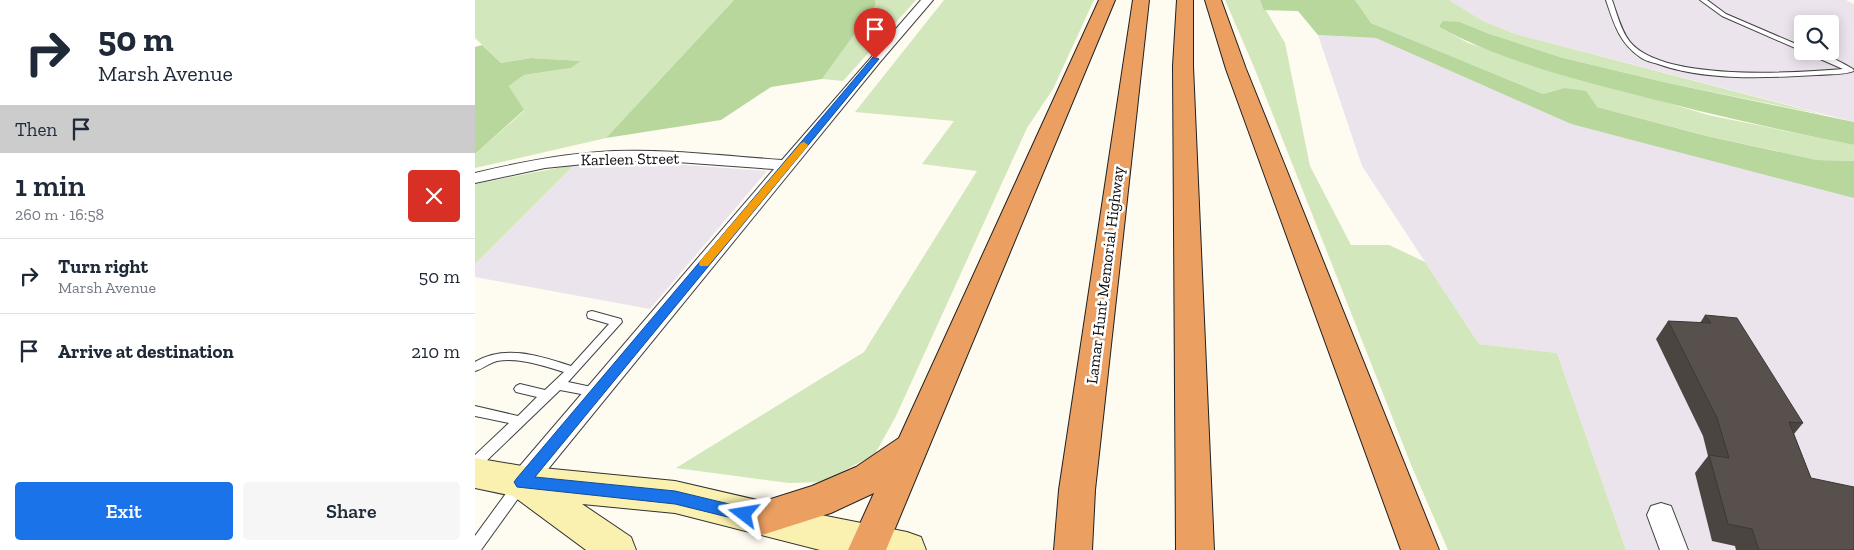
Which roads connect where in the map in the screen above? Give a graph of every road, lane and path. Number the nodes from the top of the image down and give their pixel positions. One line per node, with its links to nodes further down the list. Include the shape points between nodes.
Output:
1 (927, 0): 10 (street)
2 (1107, 0): 21 (highway)
3 (1141, 0): 33 (highway, Lamar Hunt Memorial Highway, via 1077,490)
4 (1185, 0): 27 (highway, via 1183,66)
5 (1213, 0): 30 (highway, via 1236,69)
6 (1609, 0): 9 (lane, via 1629,46 1661,64 1704,73 1775,75 1851,70)
7 (1703, 0): 8 (lane, via 1724,15)
8 (1794, 46)
9 (1830, 60)
10 (786, 166): 11 (street, Karleen Street, via 653,156 589,158 527,166); 17 (street)
11 (475, 178)
12 (593, 315): 14 (lane, via 617,322)
13 (475, 366): 14 (lane, via 495,357 509,356)
14 (573, 370): 15 (lane)
15 (557, 385): 17 (lane); 18 (lane)
16 (519, 389): 18 (lane)
17 (597, 392): 24 (street)
18 (547, 395): 20 (lane)
19 (475, 411): 20 (lane)
20 (520, 420): 22 (lane)
21 (910, 448): 26 (highway, via 869,478 818,501); 28 (highway)
22 (475, 463)
23 (475, 473): 24 (main road)
24 (522, 482): 26 (main road, via 675,497); 29 (lane); 31 (main road)
25 (1661, 515): 34 (street)
26 (762, 518): 28 (main road)
27 (1195, 532)
28 (868, 546): 32 (main road)
29 (475, 547)
30 (1421, 547)
31 (617, 550)
32 (907, 550)
33 (1073, 550)
34 (1674, 550)

